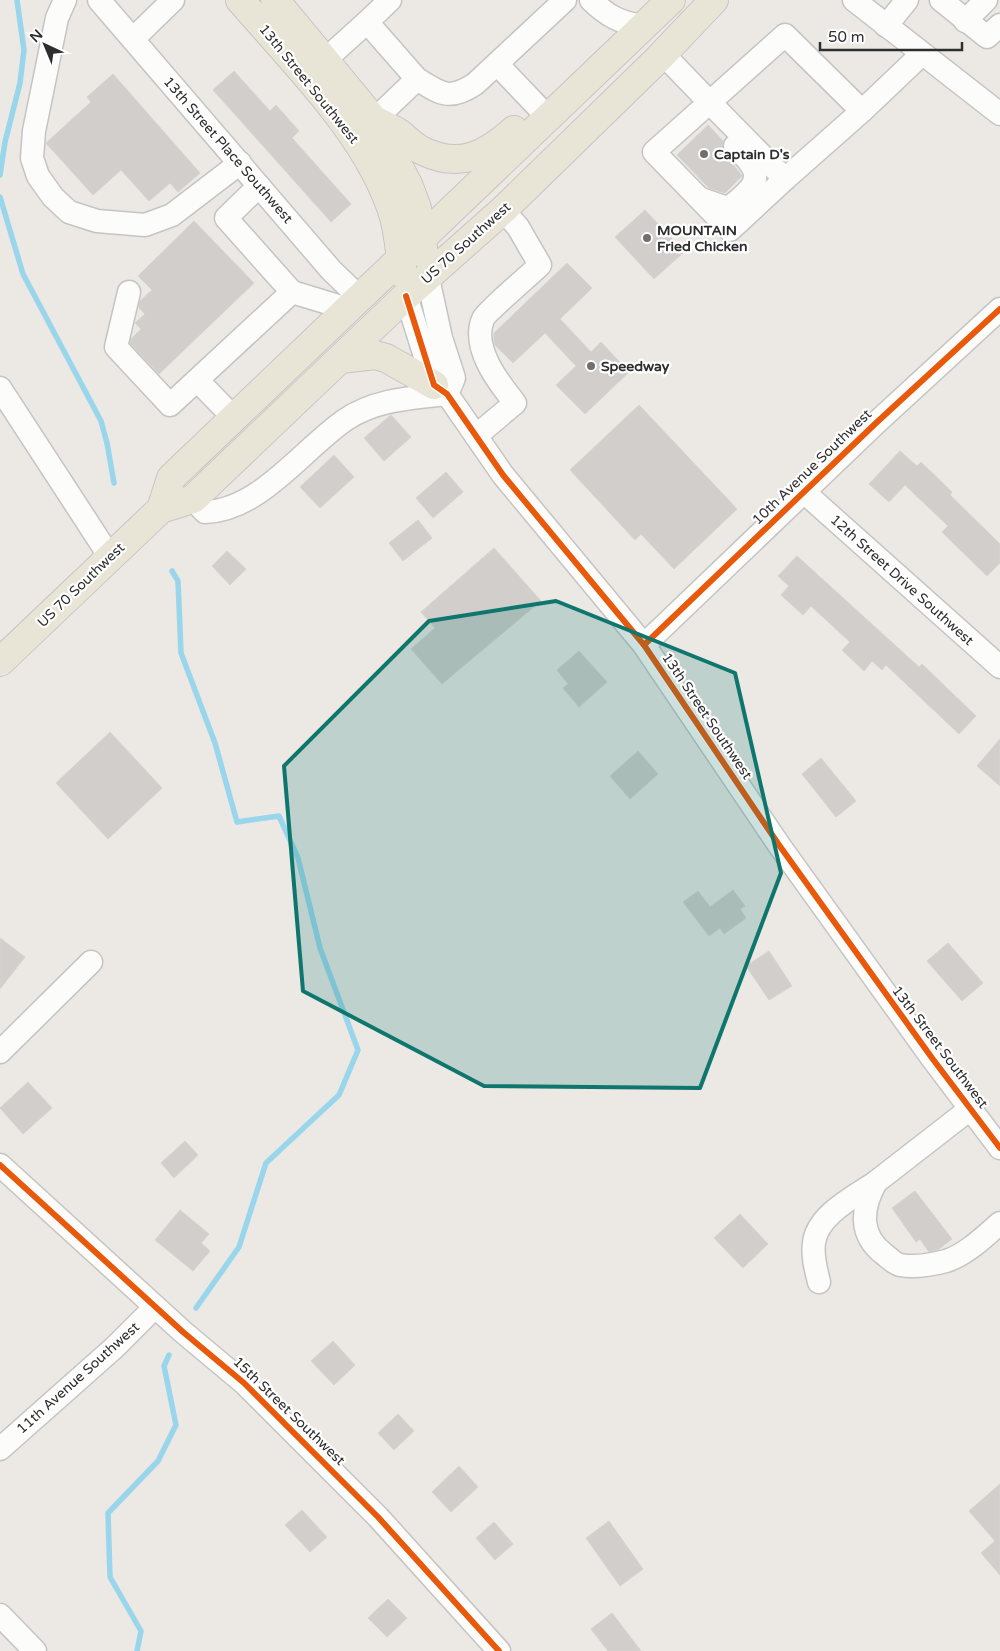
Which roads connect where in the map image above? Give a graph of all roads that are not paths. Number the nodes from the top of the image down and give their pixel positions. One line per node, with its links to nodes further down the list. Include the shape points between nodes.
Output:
1 (65, 0): 31 (street, via 57,18 34,131 32,158 38,176 69,212 97,221 145,225 172,214)
2 (99, 0): 20 (street, 13th Street Place Southwest)
3 (173, 0): 20 (street)
4 (240, 0): 37 (main road, 13th Street Southwest, via 316,89 362,150 394,216)
5 (275, 0): 23 (main road, 13th Street Southwest)
6 (390, 0): 16 (street)
7 (565, 0): 24 (street)
8 (592, 0): 18 (street, via 605,14 625,23)
9 (671, 0): 18 (main road, US 70 Southwest)
10 (714, 0): 21 (main road, US 70 Southwest)
11 (854, 0): 17 (street)
12 (907, 0): 17 (street)
13 (940, 0): 15 (street)
14 (986, 0): 15 (street)
15 (965, 21): 19 (street)
16 (367, 22): 23 (street); 25 (street)
17 (886, 26): 22 (street)
18 (635, 33): 27 (main road, via 598,52); 36 (main road, US 70 Southwest)
19 (996, 37)
20 (133, 39): 31 (street, 13th Street Place Southwest)
21 (662, 54): 26 (street); 35 (main road, US 70 Southwest)
22 (922, 54): 28 (street); 29 (street)
23 (326, 59): 30 (main road, 13th Street Southwest)
24 (497, 64): 25 (street, via 461,94 443,95); 27 (street)
25 (417, 79): 30 (street)
26 (713, 106): 28 (street, via 785,35); 32 (street); 34 (street, via 654,152); 34 (street, via 717,126 750,161 756,180 753,187 727,208)
27 (539, 108): 30 (main road, via 481,155 461,160 424,152 398,132)
28 (862, 111): 32 (street)
29 (1000, 114)
30 (374, 120): 36 (main road, 13th Street Southwest, via 408,184 417,208)
31 (240, 163): 33 (street, 13th Street Place Southwest)
32 (785, 179): 34 (street, via 730,230)
33 (259, 186): 40 (street, via 226,218); 42 (street, 13th Street Place Southwest, via 331,270)
34 (700, 199)
35 (503, 210): 38 (main road, US 70 Southwest); 49 (street, via 518,227 540,266 483,318 481,335 488,365 515,403)
36 (422, 240): 37 (main road, US 70 Southwest); 38 (main road, 13th Street Southwest)
37 (400, 259): 41 (main road, 13th Street Southwest); 42 (main road, US 70 Southwest)
38 (428, 278): 41 (main road, US 70 Southwest); 47 (street, 13th Street Southwest, via 441,338 454,378)
39 (129, 292): 45 (street, via 116,346 170,405)
40 (292, 292): 42 (street); 45 (street)
41 (406, 296): 44 (main road, US 70 Southwest); 47 (street, 13th Street Southwest)
42 (354, 304): 48 (main road, US 70 Southwest)
43 (1000, 309): 50 (street, 10th Avenue Southwest)
44 (341, 360): 47 (main road, via 363,355 380,356); 51 (main road, US 70 Southwest)
45 (197, 380): 48 (street)
46 (0, 388): 53 (street)
47 (441, 389): 49 (street, 13th Street Southwest); 51 (street, via 381,403 346,420 249,500 218,512 205,512)
48 (234, 418): 52 (main road, US 70 Southwest, via 171,478)
49 (476, 436): 54 (street, 13th Street Southwest, via 558,544)
50 (805, 493): 54 (street, 10th Avenue Southwest); 56 (street, 12th Street Drive Southwest)
51 (193, 499): 52 (main road, US 70 Southwest)
52 (161, 508): 53 (main road, US 70 Southwest)
53 (110, 558): 55 (main road, US 70 Southwest)
54 (644, 645): 59 (street, 13th Street Southwest, via 778,844)
55 (0, 662)
56 (1000, 667)
57 (92, 962): 58 (street)
58 (0, 1052)
59 (970, 1108): 60 (street, 13th Street Southwest); 62 (street)
60 (1000, 1148)
61 (0, 1166): 65 (street, 15th Street Southwest)
62 (876, 1182): 63 (street, via 868,1196 864,1216 868,1238 898,1264 917,1267 948,1260); 64 (street, via 819,1225 814,1243)
63 (1000, 1223)
64 (819, 1282)
65 (155, 1307): 66 (street, 11th Avenue Southwest); 69 (street, 15th Street Southwest, via 244,1383 371,1510)
66 (0, 1449)
67 (0, 1615): 68 (street)
68 (35, 1651)
69 (500, 1651)

